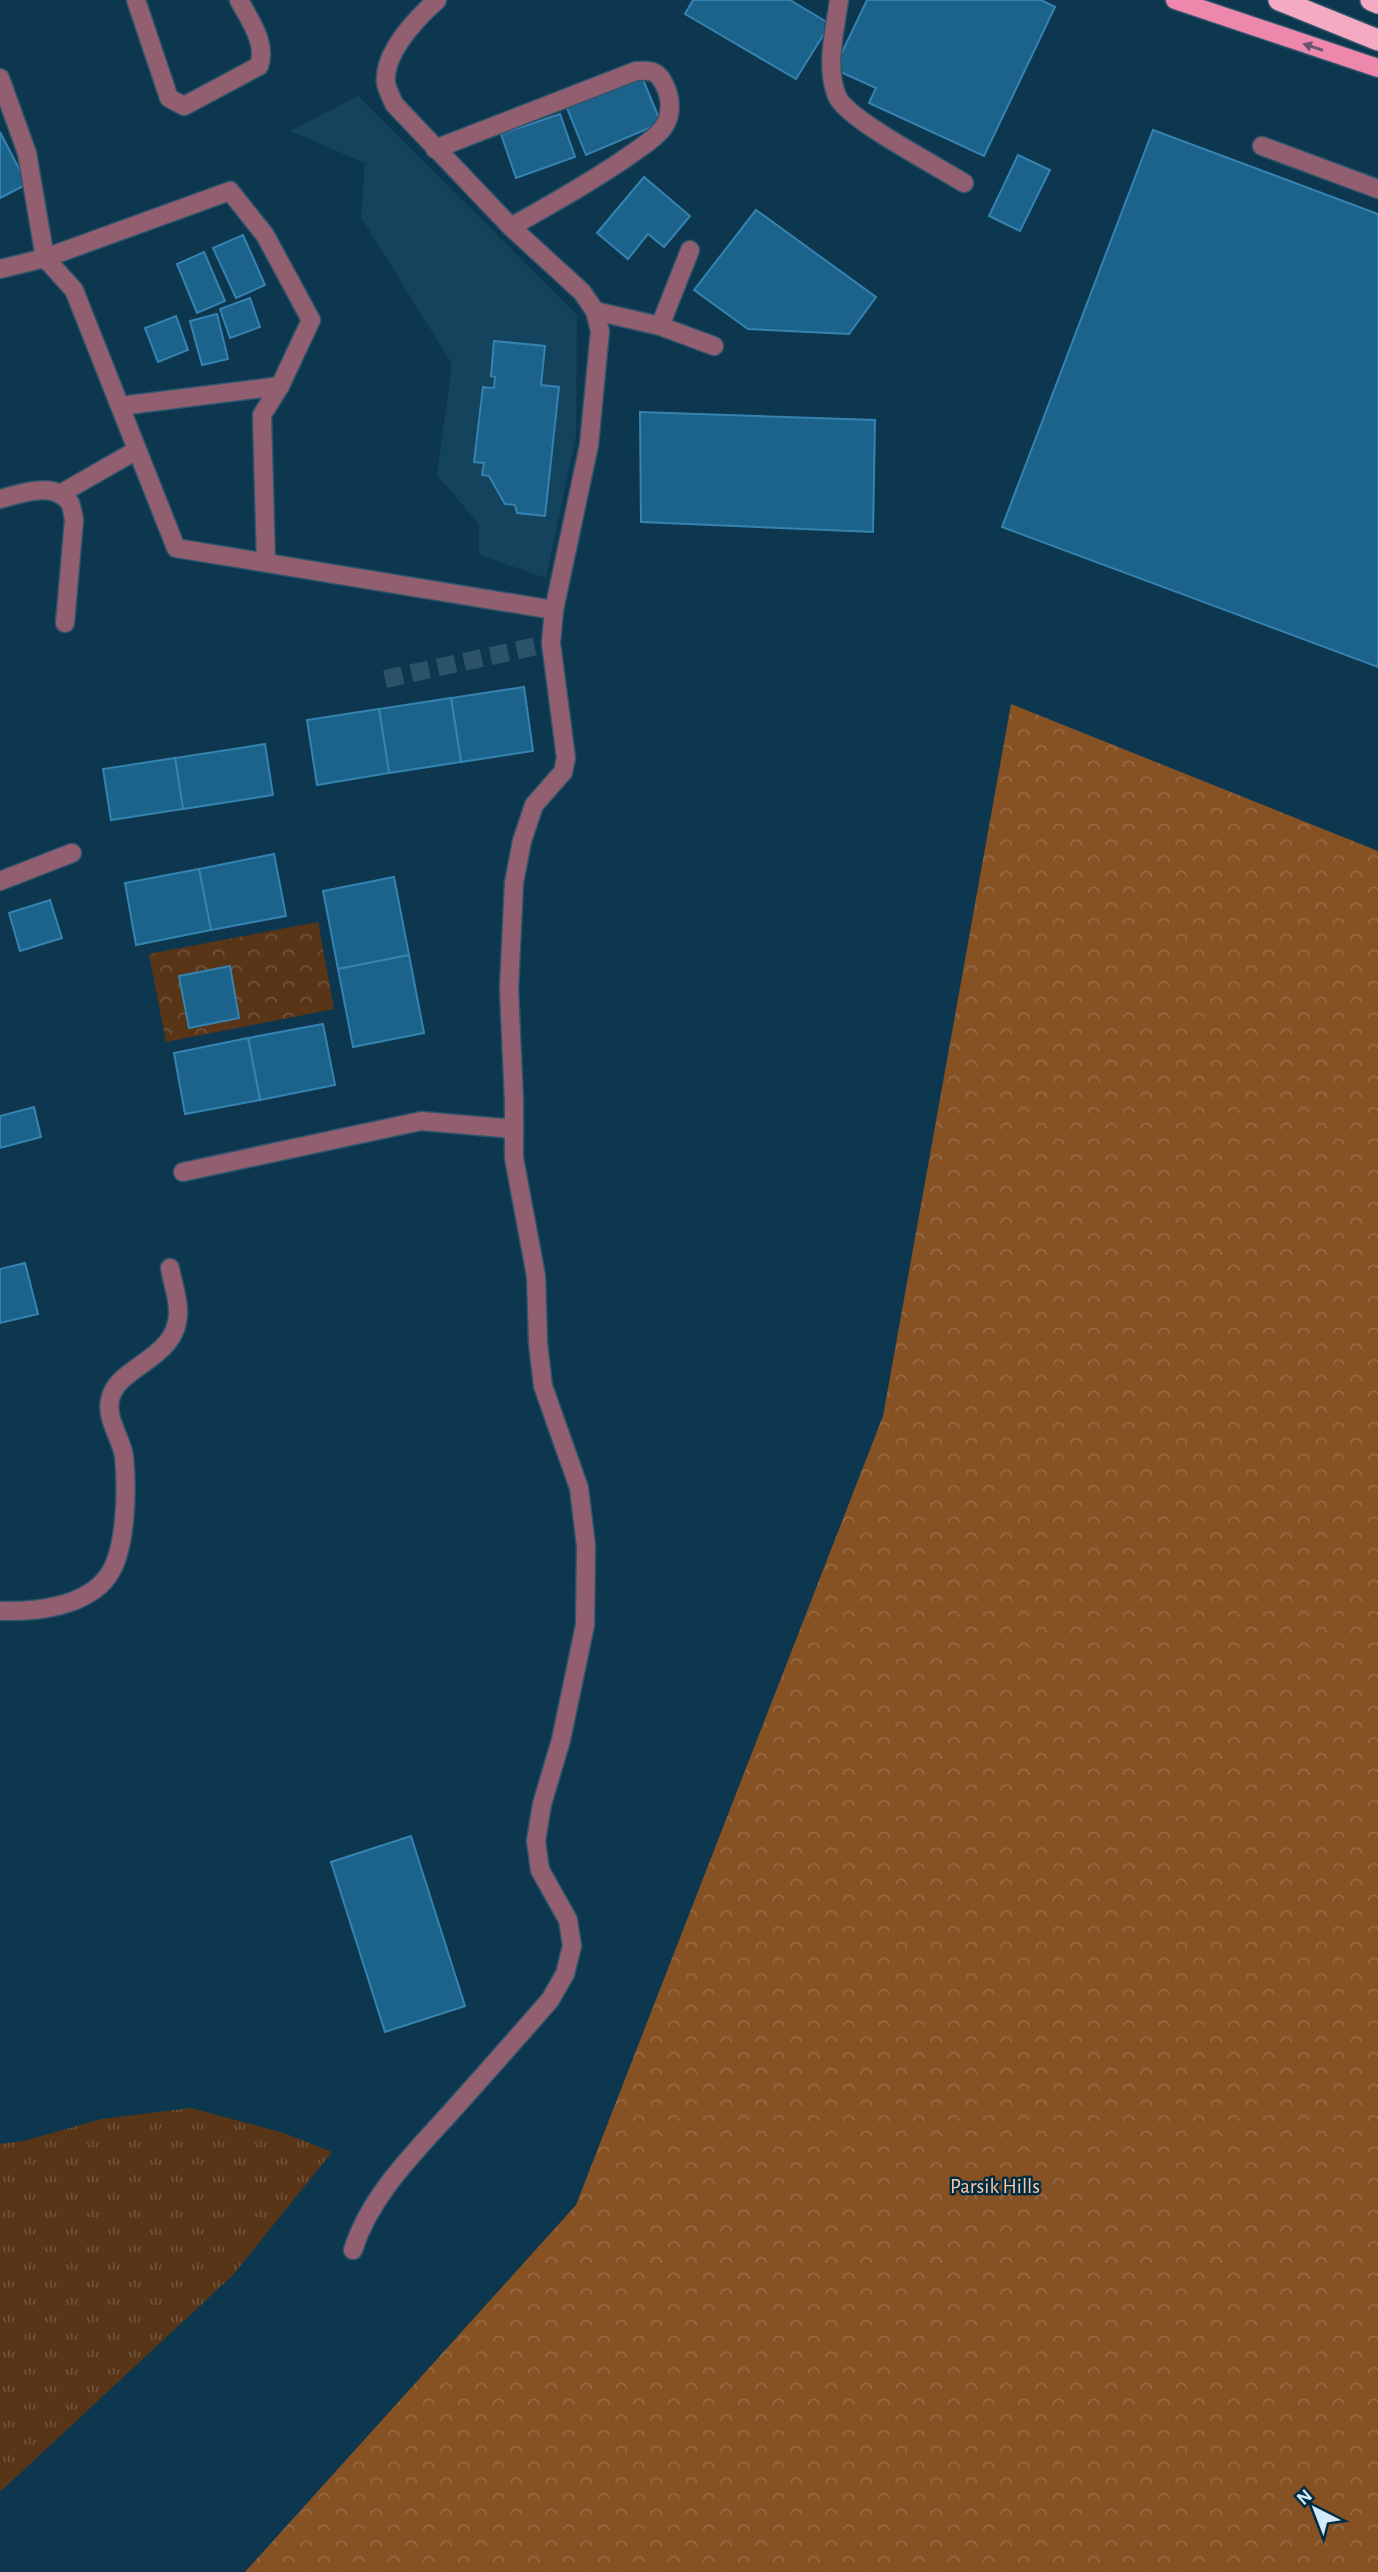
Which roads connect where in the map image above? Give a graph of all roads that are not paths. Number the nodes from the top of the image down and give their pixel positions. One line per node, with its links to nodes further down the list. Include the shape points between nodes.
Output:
1 (136, 0): 2 (street, via 169,98 184,106 259,66 263,55 260,41)
2 (239, 0)
3 (437, 0): 13 (street, via 416,19 389,59 386,83 394,104)
4 (839, 0): 14 (street, via 831,74 837,98 853,114)
5 (1175, 0): 10 (main road, one-way to 5)
6 (1279, 0): 9 (highway)
7 (1371, 0): 8 (highway)
8 (1378, 3)
9 (1378, 40)
10 (1378, 68)
11 (0, 78): 18 (street, via 27,153)
12 (1262, 146): 15 (street)
13 (435, 149): 16 (street); 16 (street, via 636,71 648,70 662,79 670,105 664,127 649,142)
14 (964, 183)
15 (1378, 189)
16 (511, 227): 20 (street, via 582,292)
17 (690, 250): 21 (street)
18 (45, 258): 19 (street); 23 (street, via 230,191 265,235 311,320); 24 (street, via 74,290)
19 (0, 269)
20 (595, 312): 21 (street); 29 (street, via 600,331 589,445)
21 (660, 326): 22 (street)
22 (714, 346)
23 (280, 386): 24 (street); 28 (street, via 261,415)
24 (120, 406): 25 (street)
25 (137, 450): 26 (street); 28 (street, via 176,548)
26 (60, 494): 27 (street, via 43,489); 30 (street, via 70,503 74,520)
27 (0, 499)
28 (265, 563): 29 (street)
29 (554, 611): 33 (street, via 551,643 566,758 563,772 534,805 514,883 509,989)
30 (65, 623)
31 (72, 853): 32 (street)
32 (0, 881)
33 (514, 1129): 34 (street, via 421,1121); 37 (street, via 514,1158 536,1276 543,1385 579,1488 586,1546 585,1625 536,1841 540,1870 568,1920 572,1946 565,1974 550,2000 388,2185)
34 (183, 1172)
35 (170, 1268): 36 (street, via 178,1310 176,1326 153,1358 122,1379 109,1402 124,1453 126,1505 116,1562 94,1589 65,1604 27,1612)
36 (0, 1611)
37 (353, 2250)

